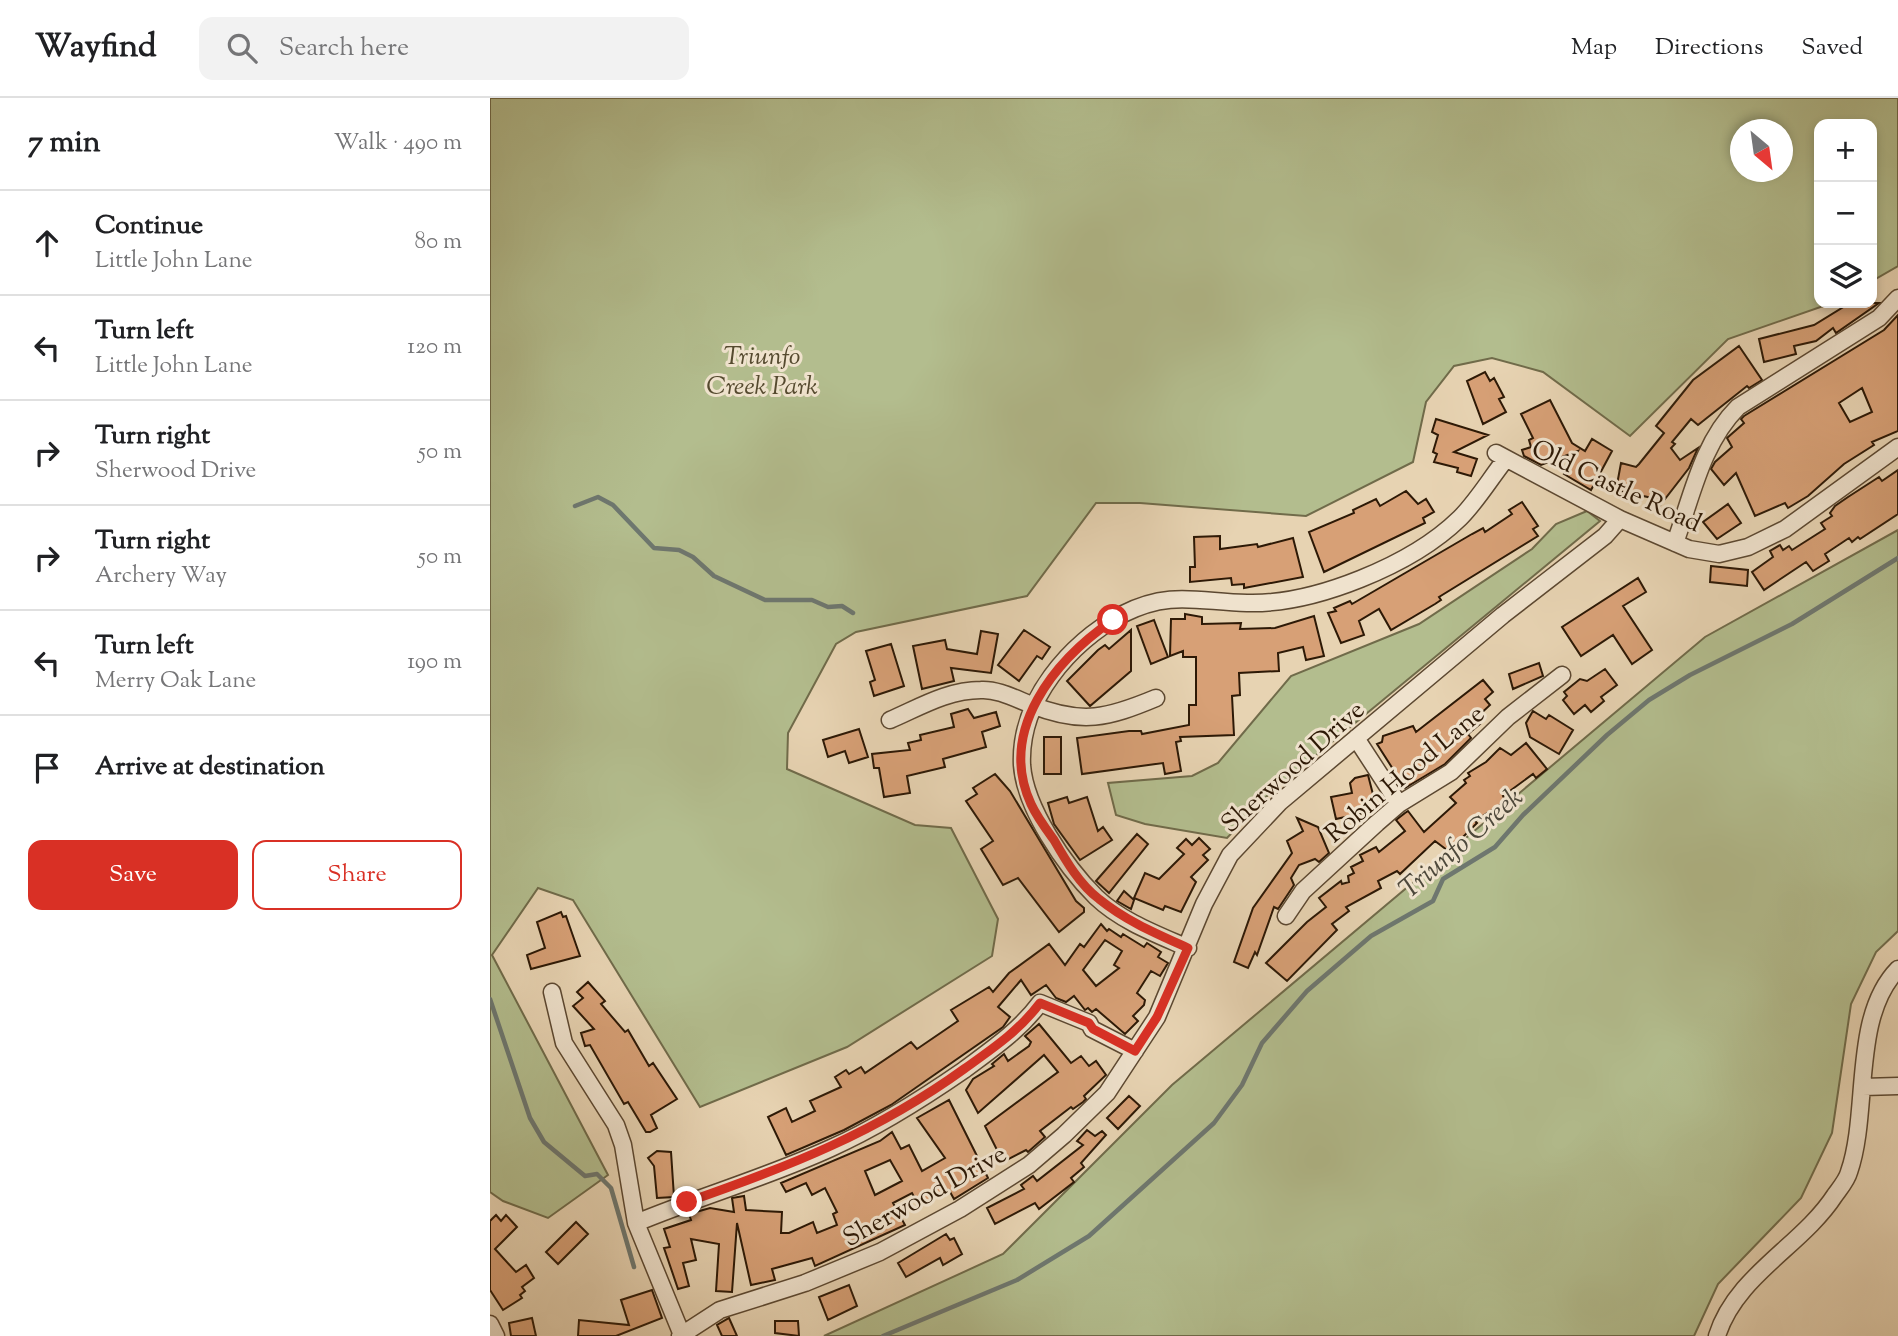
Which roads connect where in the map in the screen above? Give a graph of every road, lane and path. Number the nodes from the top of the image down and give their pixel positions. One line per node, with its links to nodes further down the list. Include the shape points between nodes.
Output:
1 (1898, 298): 4 (street, via 1879,318 1738,407 1727,419 1709,447)
2 (1898, 447): 4 (street, Old Castle Road, via 1803,517 1748,547 1719,554)
3 (1620, 519): 4 (street, Old Castle Road); 7 (street, Old Castle Road, via 1500,456 1474,502 1449,528 1371,573 1291,601 1166,598 1125,614 1074,649); 9 (street, Sherwood Drive, via 1605,536)
4 (1675, 543)
5 (1562, 675): 10 (street, Robin Hood Lane, via 1508,717 1451,772)
6 (1156, 698): 7 (street, via 1086,719)
7 (1034, 706): 8 (street, via 985,689 956,692); 12 (street, via 1025,732 1023,765 1028,790 1067,863 1097,898)
8 (890, 720)
9 (1356, 738): 10 (street); 12 (street, Sherwood Drive, via 1280,802 1230,855 1204,904)
10 (1399, 804): 11 (street, Robin Hood Lane, via 1303,891)
11 (1286, 916)
12 (1188, 948): 15 (street, Sherwood Drive, via 1157,1017)
13 (1898, 969): 17 (street, via 1871,1017)
14 (552, 992): 18 (street, via 564,1044 620,1135)
15 (1135, 1051): 18 (street, via 1089,1023 1043,1005 1003,1041 931,1093 868,1130); 20 (street, Sherwood Drive, via 1107,1093 1065,1135 1029,1165 960,1209 867,1257 720,1310)
16 (1898, 1086): 17 (street)
17 (1863, 1087): 22 (street, via 1849,1173 1822,1215 1745,1287)
18 (636, 1223): 20 (street)
19 (490, 1324): 21 (street)
20 (681, 1335)
21 (496, 1336)
22 (1717, 1336)

